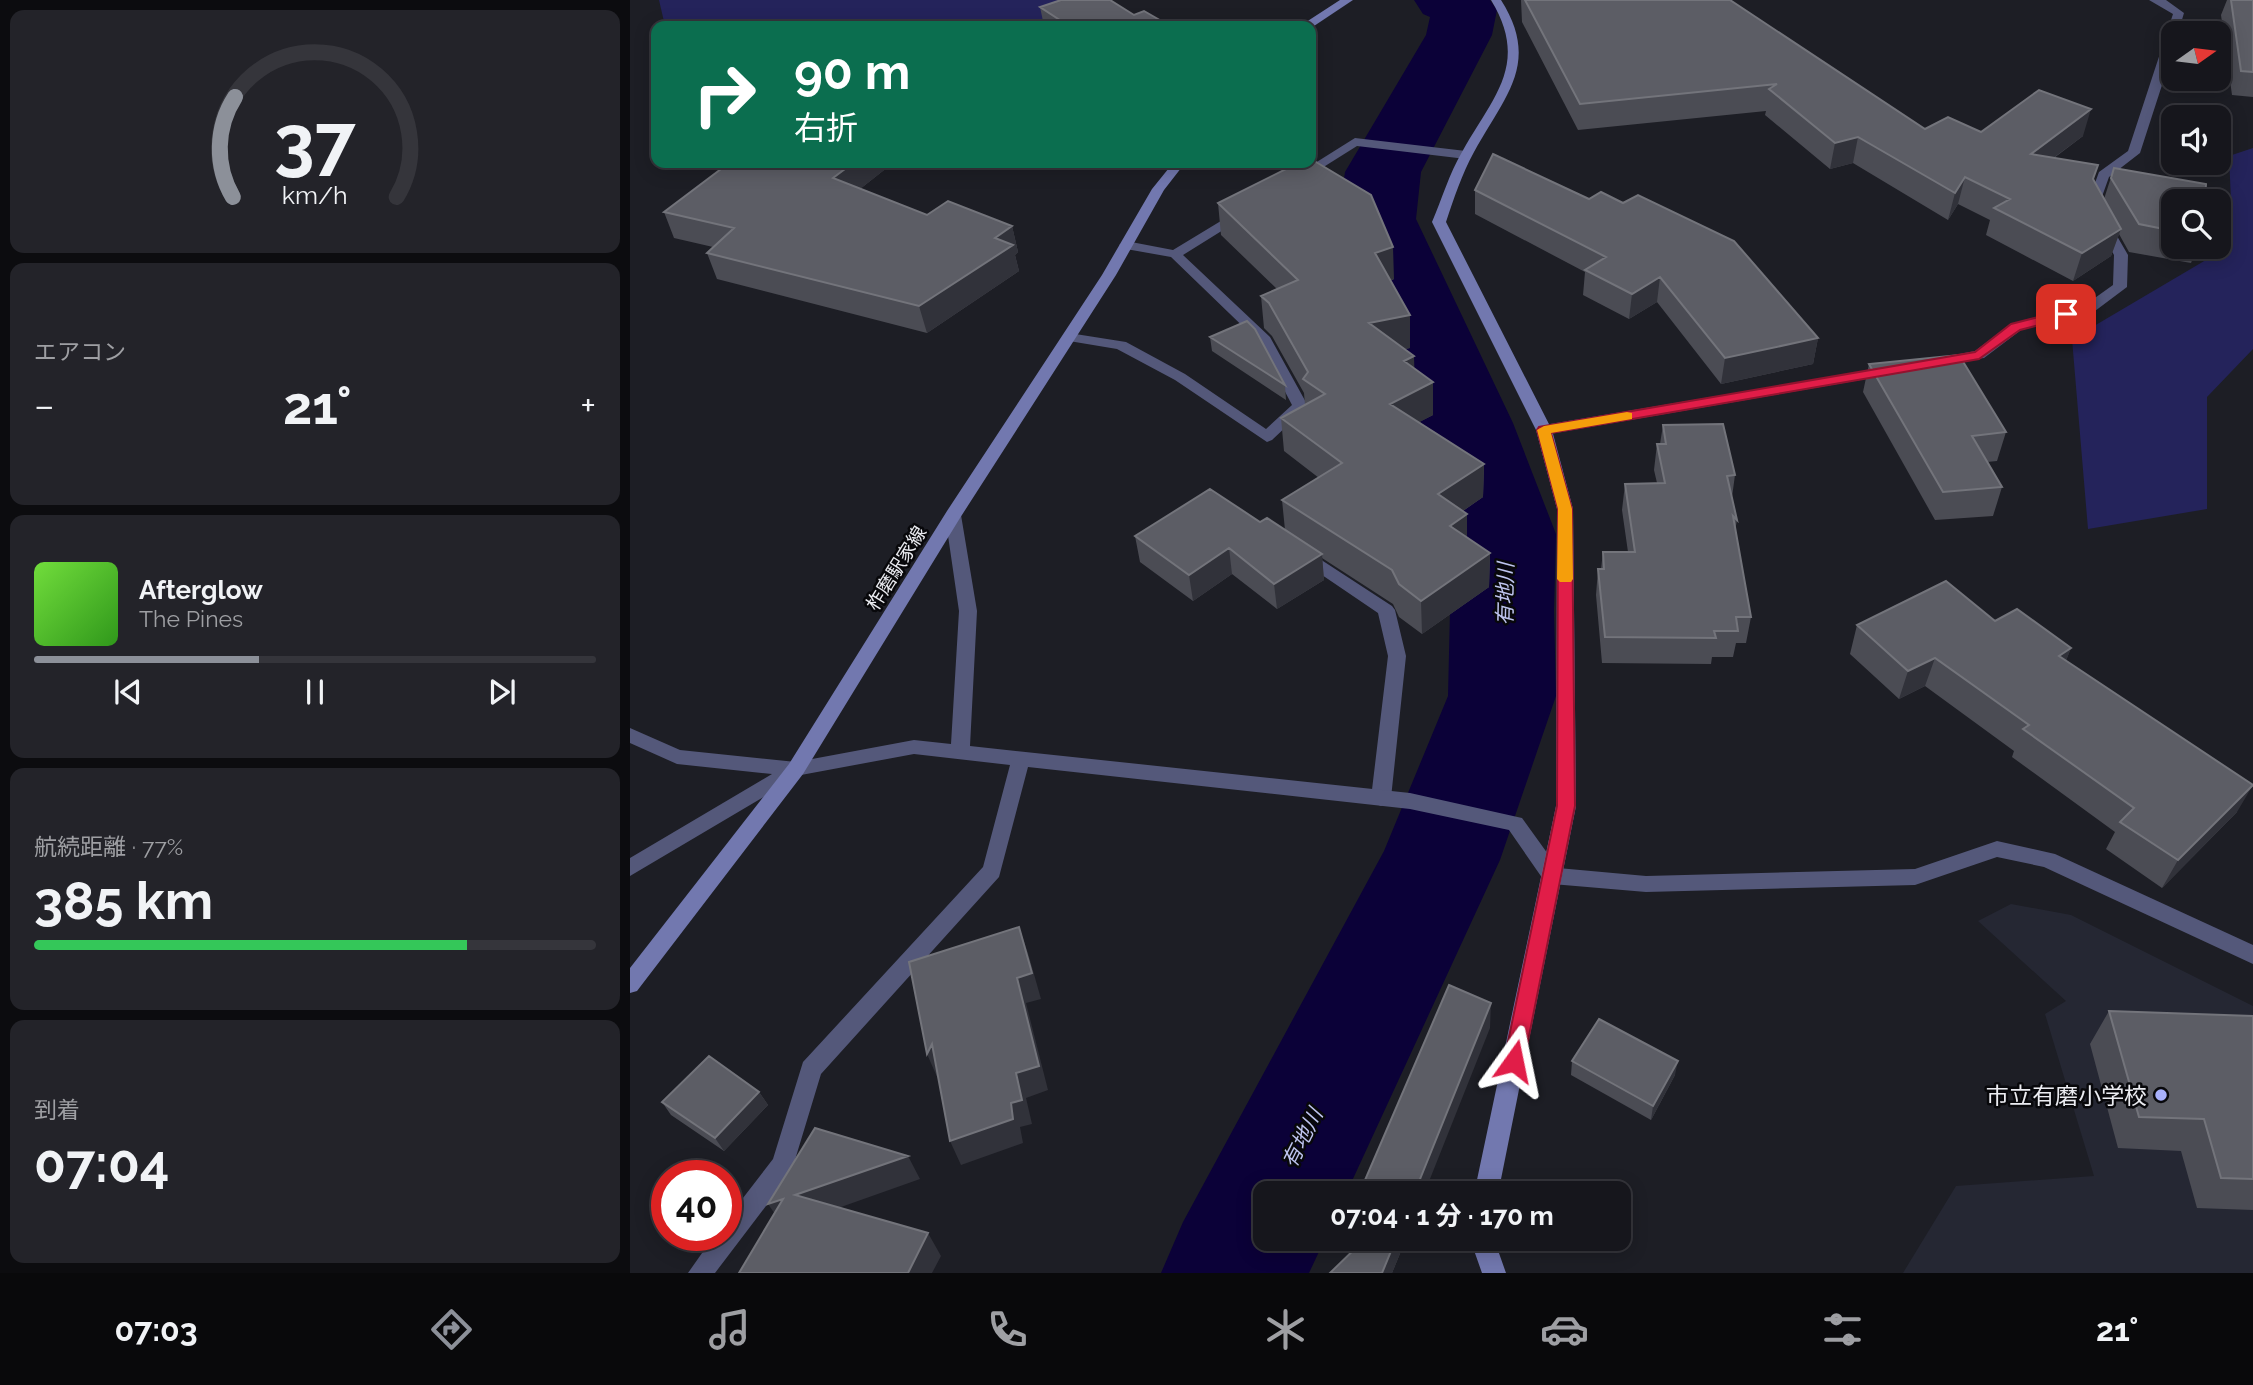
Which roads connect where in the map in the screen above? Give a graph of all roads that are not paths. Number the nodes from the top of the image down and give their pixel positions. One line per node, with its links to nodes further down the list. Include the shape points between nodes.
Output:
1 (1348, 0): 4 (street)
2 (1496, 0): 5 (street, via 1505,12 1517,50 1505,92)
3 (2158, 0): 14 (street, via 2179,13 2134,153 2103,175 2093,205 2121,255 2120,287 2090,307 2016,327 1979,355)
4 (1314, 21)
5 (1458, 153): 6 (street, via 1355,142); 14 (street, via 1439,222)
6 (1316, 166)
7 (1175, 168): 11 (street, 柞磨駅家線)
8 (1314, 168): 9 (street)
9 (1288, 184)
10 (1254, 205): 12 (street)
11 (1126, 245): 12 (street); 13 (street, 柞磨駅家線)
12 (1175, 254): 13 (street, via 1265,340 1300,406 1267,437 1180,377 1121,345)
13 (1069, 337): 15 (street, 柞磨駅家線)
14 (1544, 430): 23 (street, via 1565,509 1566,806)
15 (953, 515): 18 (street, via 968,611); 20 (street, 柞磨駅家線)
16 (1284, 542): 21 (street, via 1386,610 1397,656)
17 (630, 735): 20 (street, via 677,757)
18 (960, 752): 19 (street); 20 (street, via 914,747)
19 (1021, 759): 21 (street); 28 (street, via 992,872 811,1069 783,1165)
20 (796, 769): 22 (street); 25 (street, 柞磨駅家線)
21 (1381, 798): 23 (street, via 1410,800 1516,824)
22 (630, 868)
23 (1552, 876): 24 (street, via 1646,884 1915,877 1997,849 2048,860); 26 (street)
24 (2253, 955)
25 (630, 984)
26 (1489, 1181)
27 (1486, 1251): 29 (street)
28 (700, 1273)
29 (1494, 1273)

